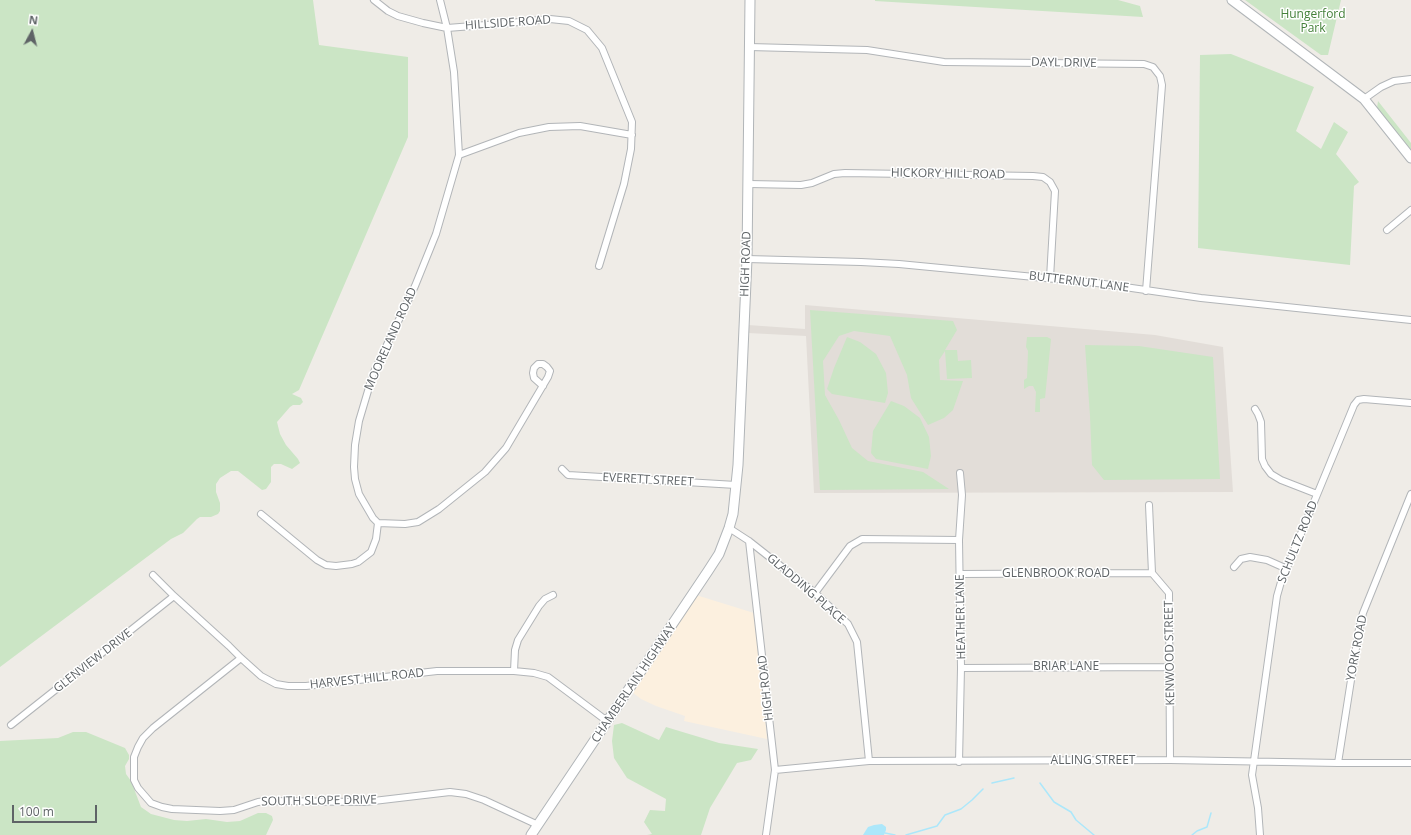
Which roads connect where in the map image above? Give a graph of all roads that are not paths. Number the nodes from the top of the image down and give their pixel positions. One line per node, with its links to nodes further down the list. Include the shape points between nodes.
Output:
1 (374, 0): 5 (street, HILLSIDE ROAD, via 398,16)
2 (440, 0): 5 (street, MOORELAND ROAD)
3 (750, 0): 6 (main road, HIGH ROAD)
4 (1232, 0): 8 (main road)
5 (447, 28): 9 (street, HILLSIDE ROAD, via 550,19 569,21 587,30 602,48 632,122); 10 (street, MOORELAND ROAD, via 454,72)
6 (749, 47): 12 (main road, HIGH ROAD); 18 (street, DAYL DRIVE, via 867,50 944,62 1144,64 1153,67 1160,76 1162,85)
7 (1411, 79): 8 (street, via 1394,81)
8 (1364, 99): 11 (main road)
9 (632, 135): 10 (street, via 580,126 549,128 519,133); 16 (street, HILLSIDE ROAD, via 624,184)
10 (459, 155): 30 (street, MOORELAND ROAD, via 436,234 415,286 373,374 359,420 355,445 355,479 359,494)
11 (1411, 158)
12 (749, 184): 15 (main road, HIGH ROAD); 17 (street, HICKORY HILL ROAD, via 801,185 845,173 1043,177 1050,182 1055,191)
13 (1411, 210): 14 (street)
14 (1387, 230)
15 (747, 259): 17 (street, BUTTERNUT LANE, via 861,262); 25 (main road, HIGH ROAD)
16 (599, 266)
17 (1050, 278): 18 (street, BUTTERNUT LANE)
18 (1146, 290): 19 (street, BUTTERNUT LANE)
19 (1411, 320)
20 (543, 386): 30 (street, via 506,448 486,472 418,522)
21 (1411, 403): 26 (street, SCHULTZ ROAD, via 1358,400)
22 (1255, 409): 26 (street, via 1260,422 1262,458 1265,466 1271,474 1281,480)
23 (562, 469): 25 (street, EVERETT STREET, via 568,475)
24 (960, 473): 33 (street, HEATHER LANE, via 962,496)
25 (736, 485): 31 (main road, HIGH ROAD)
26 (1317, 494): 35 (street, SCHULTZ ROAD)
27 (1411, 494): 52 (street, YORK ROAD, via 1363,613)
28 (1149, 505): 36 (street)
29 (261, 514): 30 (street, via 317,560 326,565 336,566 358,562 371,552)
30 (378, 523)
31 (729, 528): 32 (street, GLADDING PLACE); 46 (main road, CHAMBERLAIN HIGHWAY, via 719,554)
32 (749, 540): 39 (street, GLADDING PLACE); 54 (street, HIGH ROAD)
33 (959, 540): 37 (street, HEATHER LANE); 39 (street, via 862,539 850,546)
34 (1234, 567): 35 (street, via 1241,559 1250,557 1267,560)
35 (1285, 568): 51 (street, SCHULTZ ROAD, via 1277,596)
36 (1152, 573): 37 (street, GLENBROOK ROAD); 43 (street, KENWOOD STREET, via 1169,593)
37 (960, 574): 44 (street, HEATHER LANE)
38 (153, 575): 41 (street, HARVEST HILL ROAD)
39 (815, 593): 49 (street, GLADDING PLACE, via 848,624 857,642)
40 (553, 595): 45 (street, via 539,606 518,640)
41 (174, 596): 42 (street, HARVEST HILL ROAD); 47 (street, GLENVIEW DRIVE)
42 (241, 658): 45 (street, HARVEST HILL ROAD, via 261,676 276,684 288,686 437,671); 55 (street, SOUTH SLOPE DRIVE, via 142,738 134,758 134,780 151,803 172,809 220,811 266,801 365,802 450,792 484,800)
43 (1170, 667): 44 (street, BRIAR LANE); 48 (street, KENWOOD STREET)
44 (961, 668): 50 (street, HEATHER LANE)
45 (514, 671): 46 (street, HARVEST HILL ROAD, via 534,672 548,677)
46 (607, 721): 55 (main road, CHAMBERLAIN HIGHWAY)
47 (11, 725)
48 (1170, 760): 50 (street, ALLING STREET); 51 (street, ALLING STREET)
49 (869, 761): 50 (street, ALLING STREET); 54 (street, ALLING STREET)
50 (959, 762)
51 (1254, 762): 52 (street, ALLING STREET); 58 (street, SCHULTZ ROAD, via 1252,775)
52 (1338, 763): 53 (street, ALLING STREET)
53 (1411, 763)
54 (775, 770): 57 (street, HIGH ROAD)
55 (538, 825): 56 (main road, CHAMBERLAIN HIGHWAY)
56 (531, 835)
57 (766, 835)
58 (1260, 835)

